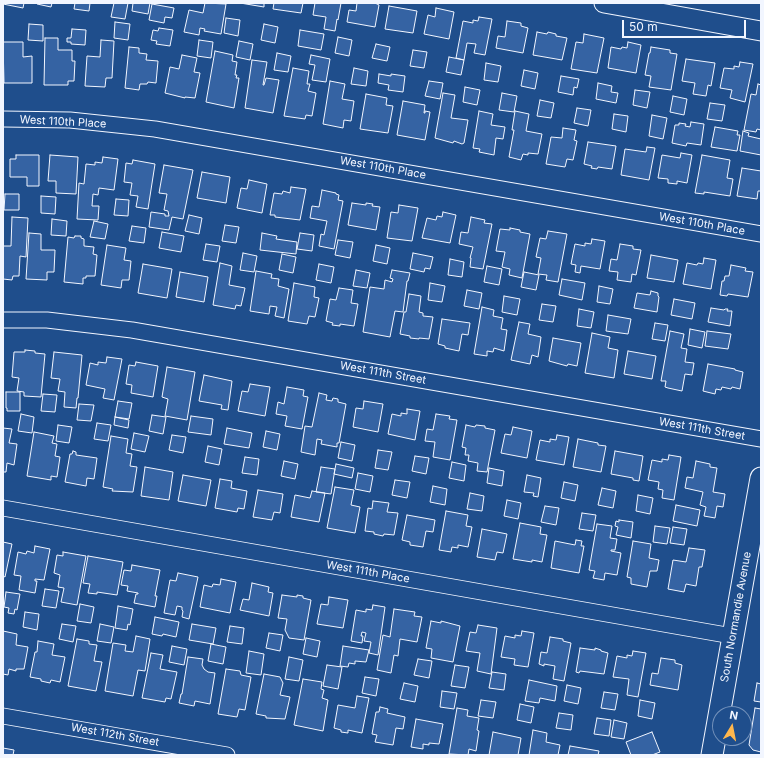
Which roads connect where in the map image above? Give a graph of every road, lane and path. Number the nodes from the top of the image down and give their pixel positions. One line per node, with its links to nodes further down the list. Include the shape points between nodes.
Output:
1 (604, 3): 2 (street)
2 (761, 31)
3 (3, 119): 4 (street, West 110th Place, via 70,120 155,129)
4 (761, 234)
5 (3, 320): 6 (street, West 111th Street, via 47,320 132,330)
6 (761, 439)
7 (761, 478): 9 (main road, South Normandie Avenue)
8 (3, 508): 9 (street, West 111th Place)
9 (732, 636): 12 (main road, South Normandie Avenue)
10 (3, 716): 11 (street, West 112th Street)
11 (226, 755)
12 (712, 755)

